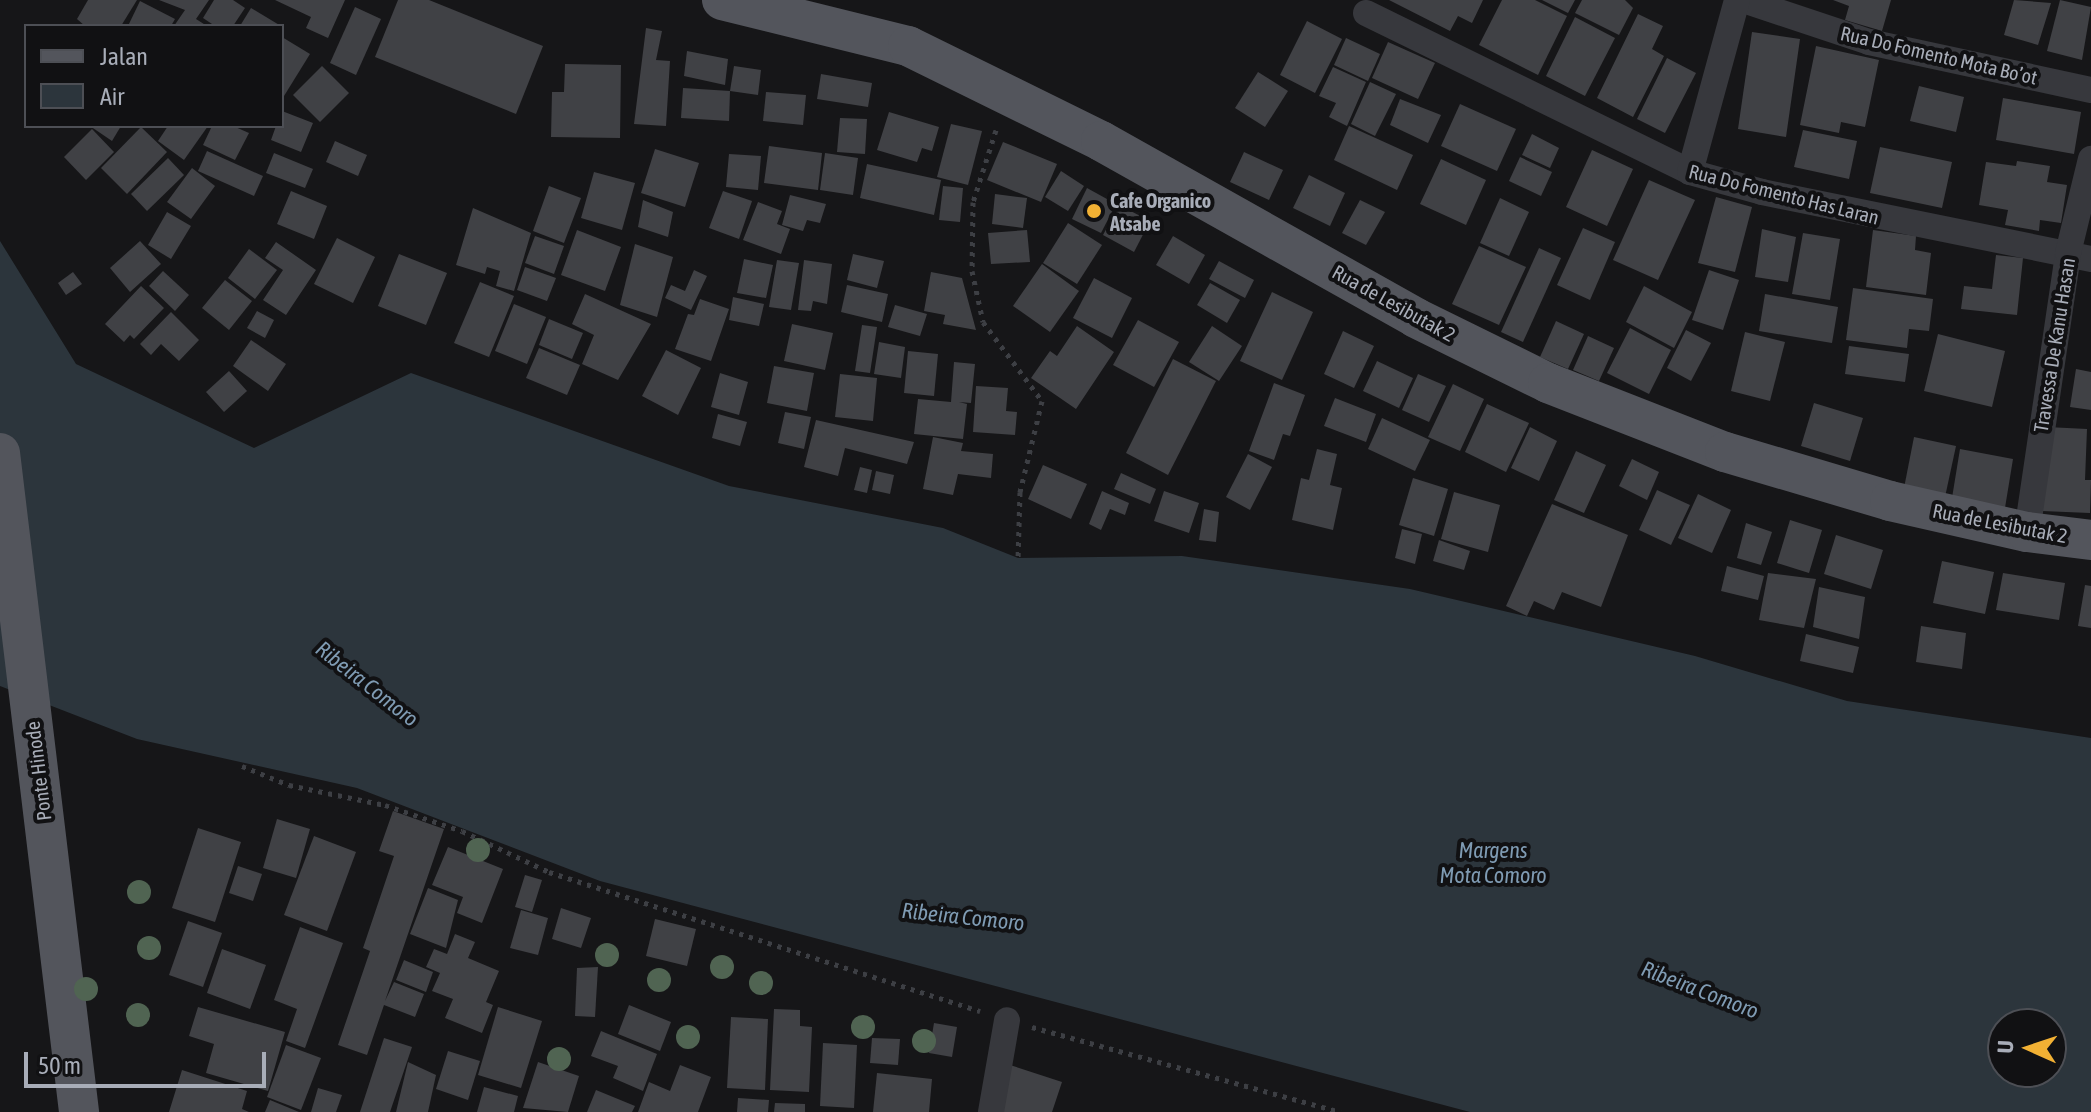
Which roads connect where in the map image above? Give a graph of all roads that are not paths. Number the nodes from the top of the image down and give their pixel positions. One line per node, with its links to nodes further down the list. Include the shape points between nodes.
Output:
1 (722, 0): 9 (main road, Rua de Lesibutak 2, via 908,46 1101,141 1416,318 1548,383 1725,452 1890,501)
2 (1740, 0): 4 (street, Rua Do Fomento Mota Bo’ot, via 1869,42); 6 (street)
3 (1366, 13): 6 (street, Rua Do Fomento Has Laran)
4 (2091, 90)
5 (2091, 159): 7 (street, Travessa De Kanu Hasan)
6 (1690, 172): 7 (street, Rua Do Fomento Has Laran, via 1905,223)
7 (2079, 256): 9 (street, Travessa De Kanu Hasan)
8 (0, 453): 12 (main road, Ponte Hinode)
9 (2027, 532): 10 (main road, Rua de Lesibutak 2)
10 (2091, 540)
11 (1007, 1020): 13 (street)
12 (77, 1101)
13 (991, 1112)

